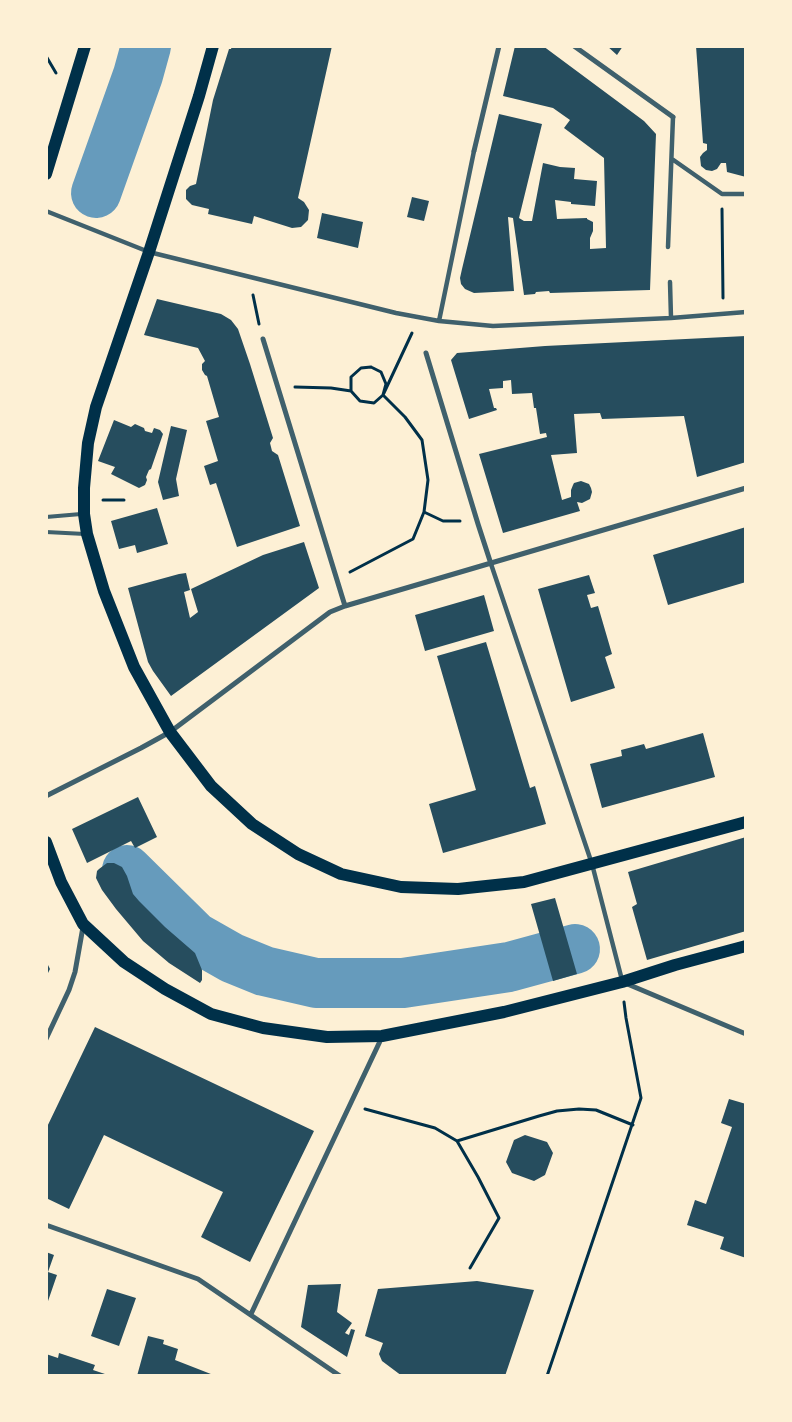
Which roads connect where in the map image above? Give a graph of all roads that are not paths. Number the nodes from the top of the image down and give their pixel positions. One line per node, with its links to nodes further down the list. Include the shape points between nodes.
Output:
1 (84, 46): 8 (main road)
2 (213, 46): 12 (main road)
3 (499, 46): 6 (street)
4 (574, 46): 5 (street)
5 (673, 117): 7 (street)
6 (474, 151): 16 (street)
7 (672, 159): 9 (street, via 722,194); 11 (street)
8 (46, 174)
9 (746, 194)
10 (46, 211): 12 (street)
11 (668, 247)
12 (149, 252): 16 (street); 20 (main road, via 96,407 88,442)
13 (670, 282): 15 (street)
14 (746, 312): 15 (street)
15 (671, 318): 16 (street, via 493,326)
16 (439, 321)
17 (263, 339): 25 (street)
18 (426, 353): 24 (street)
19 (746, 488): 24 (street)
20 (84, 514): 21 (lane); 23 (main road)
21 (46, 516)
22 (46, 532): 23 (lane)
23 (87, 534): 26 (main road, via 104,591 134,667)
24 (491, 564): 25 (street); 30 (street)
25 (345, 606): 26 (street, via 330,612)
26 (170, 732): 27 (street); 30 (main road, via 211,786 252,824 298,854 341,874 401,887 458,889 524,882)
27 (46, 796)
28 (746, 822): 30 (main road)
29 (46, 842): 31 (main road, via 61,882)
30 (592, 864): 33 (street)
31 (83, 924): 35 (main road, via 124,962 211,1014 264,1028 327,1037); 36 (street, via 69,990)
32 (746, 946): 33 (main road)
33 (622, 982): 34 (street); 35 (main road, via 504,1012)
34 (746, 1034)
35 (382, 1036): 38 (street)
36 (46, 1039)
37 (46, 1225): 38 (street, via 198,1279)
38 (251, 1314): 39 (street)
39 (340, 1376)

